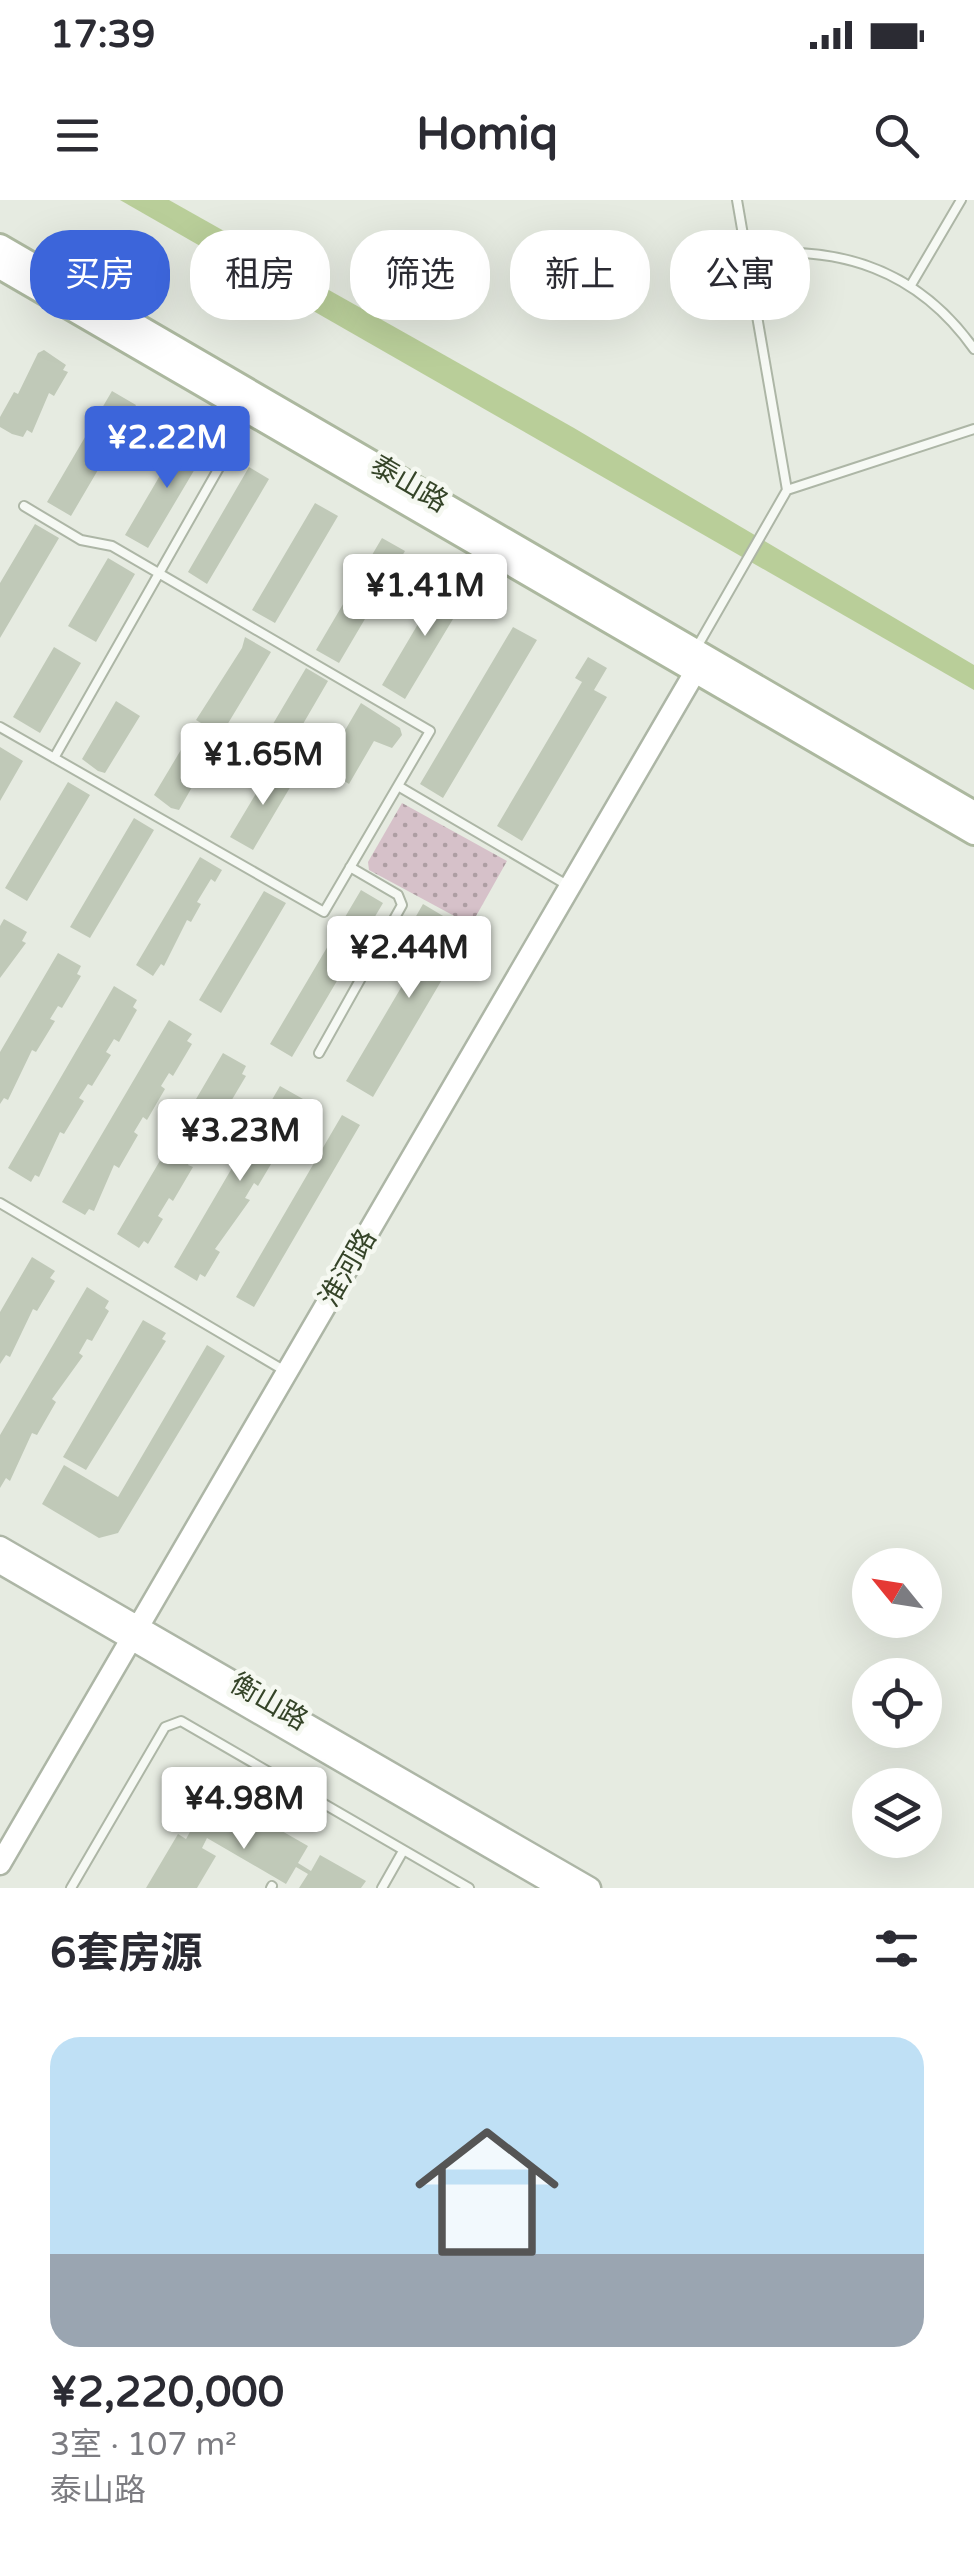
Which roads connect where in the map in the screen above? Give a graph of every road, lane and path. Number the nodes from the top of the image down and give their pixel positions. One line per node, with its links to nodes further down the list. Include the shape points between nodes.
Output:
1 (736, 200): 3 (lane)
2 (961, 200): 7 (lane)
3 (741, 230)
4 (0, 246): 15 (main road, 泰山路)
5 (810, 252): 7 (lane, via 846,256)
6 (0, 267): 10 (main road, 泰山路)
7 (911, 286): 9 (lane, via 947,314)
8 (757, 320): 12 (lane)
9 (974, 349)
10 (250, 413): 14 (lane); 15 (main road, 泰山路)
11 (974, 429): 12 (lane)
12 (787, 490): 15 (lane)
13 (24, 506): 14 (lane)
14 (162, 575): 17 (lane); 18 (lane, via 430,730)
15 (695, 661): 19 (main road, 泰山路); 20 (main road, 泰山路); 22 (street, 淮河路)
16 (0, 727): 17 (lane)
17 (54, 758): 21 (lane, via 316,910 324,912)
18 (398, 786): 21 (lane); 22 (lane)
19 (974, 813)
20 (974, 833)
21 (350, 867): 23 (lane, via 402,905)
22 (570, 887): 25 (street, 淮河路)
23 (319, 1053)
24 (0, 1203): 25 (lane)
25 (287, 1372): 28 (street, 淮河路)
26 (0, 1546): 28 (street, 衡山路)
27 (0, 1564): 28 (street, 衡山路)
28 (134, 1633): 30 (street, 淮河路); 34 (street, 衡山路); 35 (street, 衡山路)
29 (403, 1851): 31 (lane, via 188,1724 173,1722); 32 (lane); 33 (lane)
30 (0, 1864)
31 (71, 1888)
32 (382, 1888)
33 (469, 1888)
34 (560, 1888)
35 (590, 1888)

